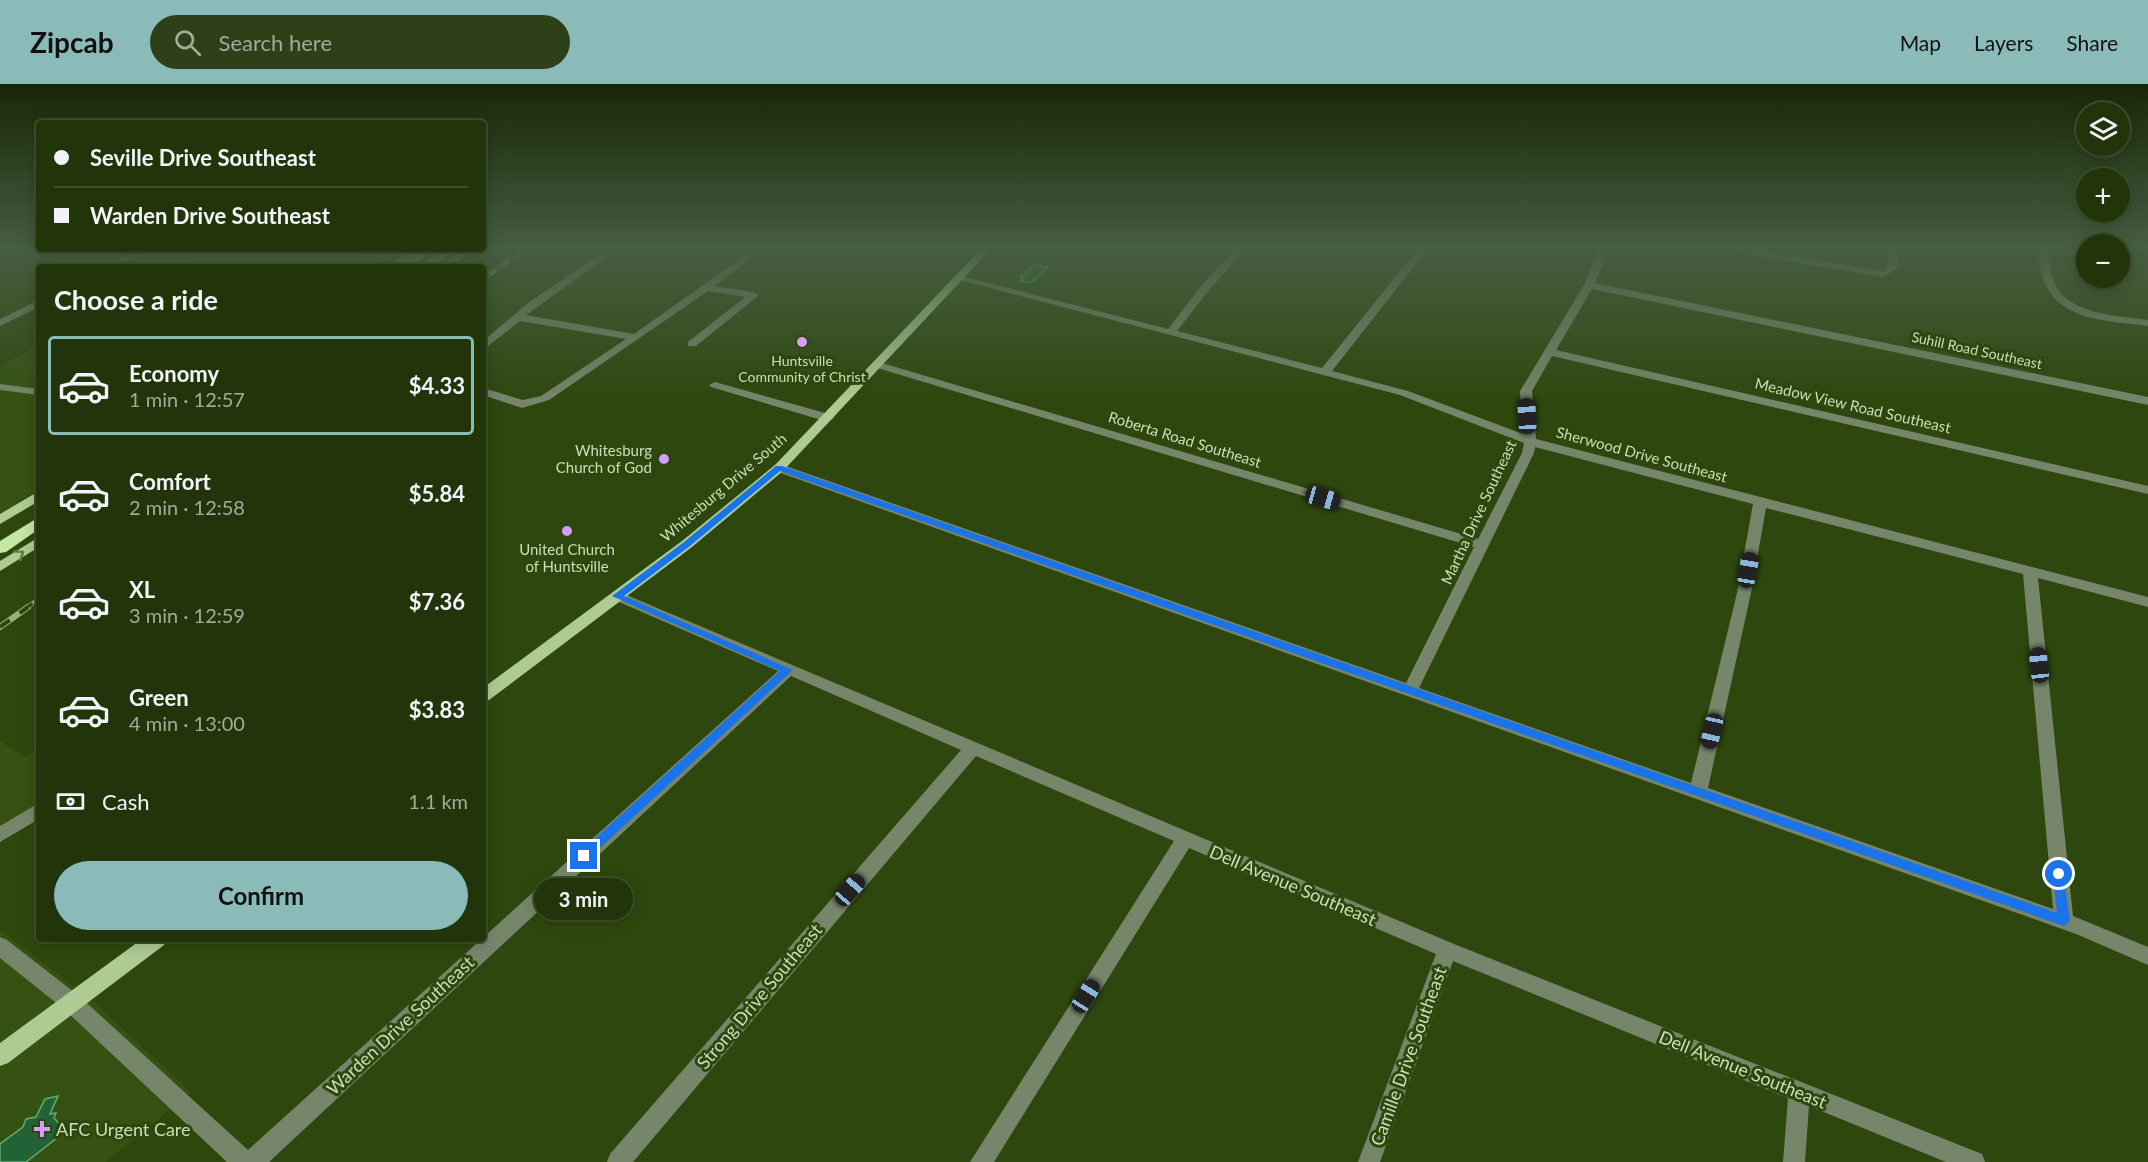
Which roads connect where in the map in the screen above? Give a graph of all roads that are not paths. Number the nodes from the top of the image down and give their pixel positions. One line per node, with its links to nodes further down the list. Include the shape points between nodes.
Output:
1 (541, 300): 12 (street)
2 (689, 300): 18 (street)
3 (747, 300): 19 (street)
4 (937, 300): 22 (main road, Whitesburg Drive South)
5 (1045, 300): 15 (street, Sherwood Drive Southeast)
6 (1195, 300): 15 (street)
7 (1382, 300): 23 (street)
8 (1580, 300): 21 (street, Martha Drive Southeast)
9 (1663, 300): 28 (street, Suhill Road Southeast)
10 (2064, 300): 14 (street, via 2092,313)
11 (36, 305): 13 (street)
12 (518, 317): 17 (street); 18 (street)
13 (0, 323)
14 (2148, 324)
15 (1171, 332): 23 (street, Sherwood Drive Southeast)
16 (486, 335): 17 (street)
17 (497, 337): 20 (street)
18 (634, 337): 27 (street, via 539,401 522,404)
19 (692, 344)
20 (486, 345)
21 (1550, 352): 30 (street, Martha Drive Southeast, via 1526,392); 32 (street, Meadow View Road Southeast)
22 (878, 366): 29 (main road, Whitesburg Drive South); 40 (street, Roberta Road Southeast)
23 (1325, 372): 30 (street, Sherwood Drive Southeast, via 1414,396)
24 (715, 385): 29 (street)
25 (0, 387): 26 (street)
26 (36, 392)
27 (486, 392)
28 (2148, 401)
29 (828, 418): 31 (main road, Whitesburg Drive South)
30 (1530, 441): 34 (street, Sherwood Drive Southeast); 40 (street, Martha Drive Southeast, via 1528,453)
31 (779, 468): 44 (main road, Whitesburg Drive South); 47 (street)
32 (2148, 490)
33 (36, 497): 36 (main road)
34 (1760, 502): 43 (street, Sherwood Drive Southeast); 50 (street, via 1744,593)
35 (36, 512): 38 (highway)
36 (0, 520)
37 (36, 524): 41 (highway)
38 (0, 536)
39 (36, 543): 42 (main road, one-way to 39)
40 (1483, 545): 47 (street, Martha Drive Southeast)
41 (0, 548)
42 (0, 567)
43 (2030, 572): 45 (street, Sherwood Drive Southeast); 54 (street)
44 (617, 596): 46 (street, Dell Avenue Southeast); 48 (main road, Whitesburg Drive South)
45 (2148, 602)
46 (788, 670): 49 (street, Dell Avenue Southeast); 63 (street, Warden Drive Southeast)
47 (1410, 690): 50 (street)
48 (486, 694)
49 (972, 749): 53 (street, Dell Avenue Southeast); 64 (street, Strong Drive Southeast)
50 (1698, 792): 54 (street)
51 (36, 812): 52 (street)
52 (0, 835)
53 (1185, 839): 57 (street, Dell Avenue Southeast); 65 (street)
54 (2064, 921): 58 (street)
55 (153, 942): 59 (main road)
56 (0, 946): 59 (street)
57 (1447, 950): 61 (street, Dell Avenue Southeast); 66 (street, Camille Drive Southeast)
58 (2148, 956)
59 (72, 1003): 60 (main road); 62 (street)
60 (0, 1056)
61 (1799, 1092): 67 (street); 68 (street, Dell Avenue Southeast)
62 (244, 1162)
63 (252, 1162)
64 (618, 1162)
65 (981, 1162)
66 (1369, 1162)
67 (1794, 1162)
68 (1974, 1162)

